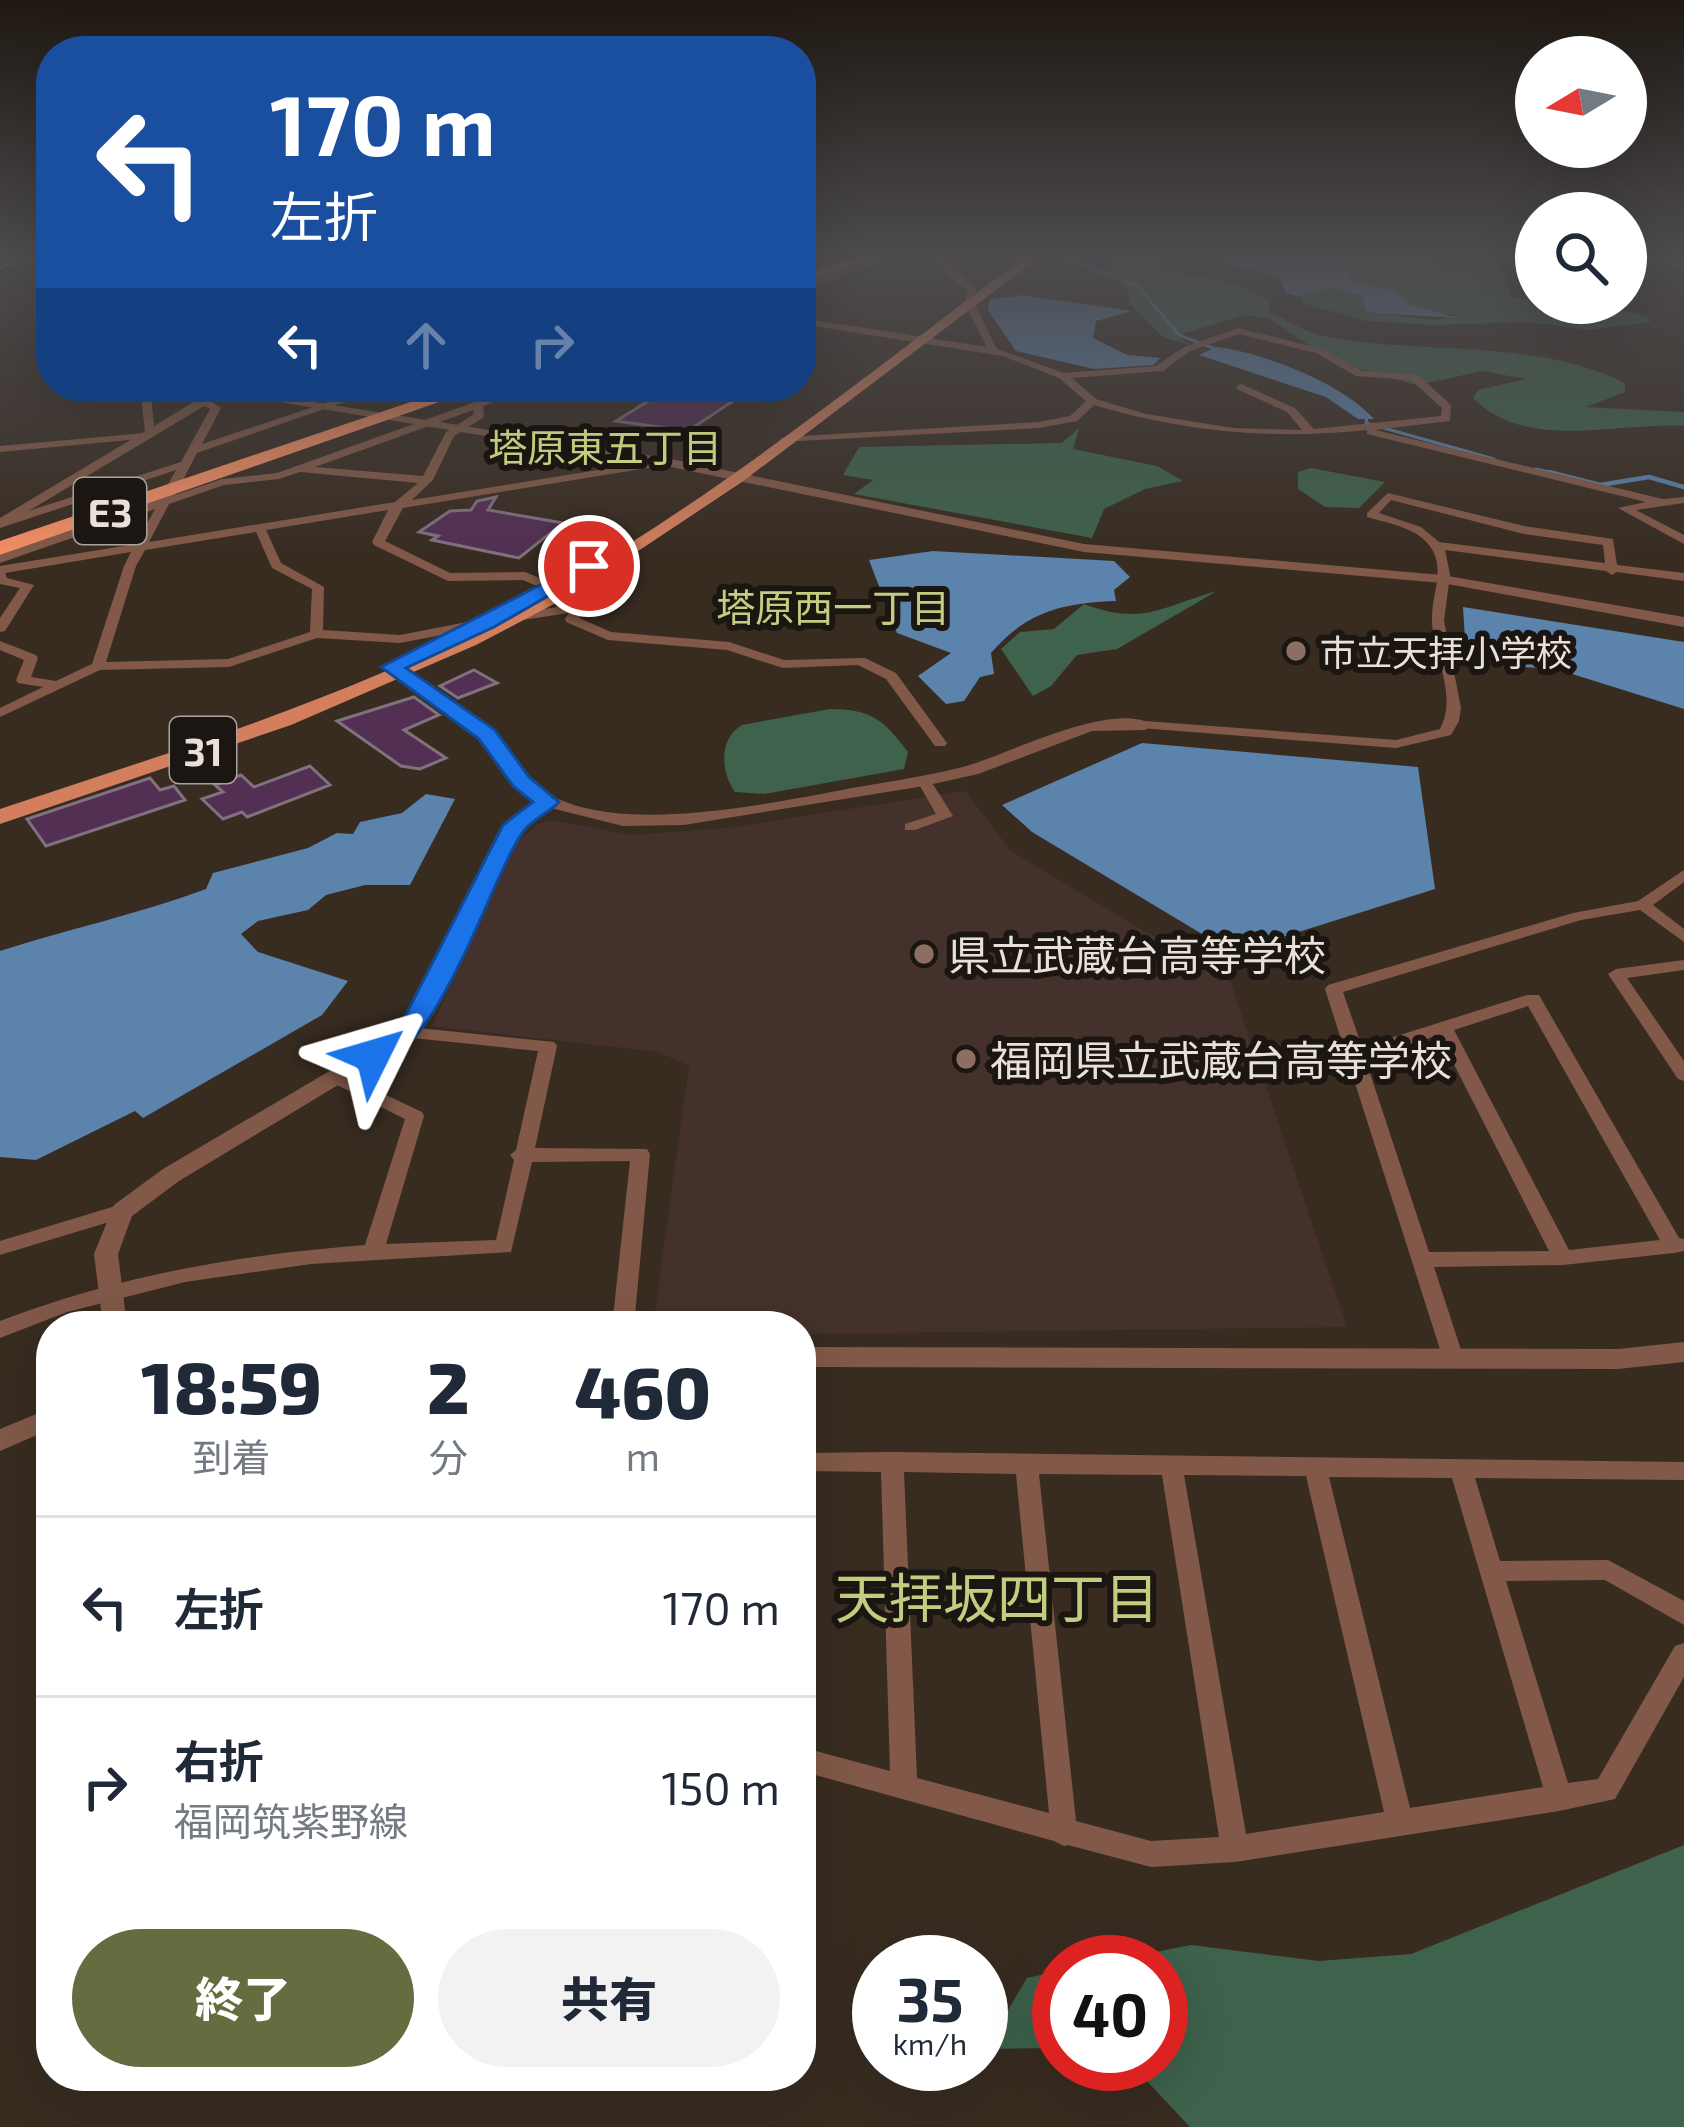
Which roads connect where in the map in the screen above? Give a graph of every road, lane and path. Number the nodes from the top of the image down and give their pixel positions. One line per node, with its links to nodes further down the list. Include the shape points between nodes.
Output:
1 (891, 358): 27 (main road, 31)
2 (892, 358): 22 (main road, 31)
3 (1015, 358): 6 (street)
4 (1174, 358): 6 (street, via 1159,369)
5 (1332, 358): 19 (street, via 1360,374 1414,377 1447,407 1446,419)
6 (1063, 376): 8 (street)
7 (1240, 387): 20 (street, via 1291,410)
8 (1092, 401): 20 (street, via 1233,431); 22 (street, via 1073,419 1039,425)
9 (146, 402): 21 (street)
10 (205, 402): 21 (street); 25 (street, via 216,408)
11 (308, 402): 16 (street)
12 (444, 402): 15 (highway, E3, via 403,410)
13 (464, 402): 17 (street)
14 (476, 402): 18 (street, via 480,416)
15 (380, 404): 16 (street); 25 (highway, E3); 25 (highway, E3)
16 (326, 405): 17 (street); 25 (street)
17 (429, 421): 18 (street); 26 (street)
18 (462, 427): 24 (street); 28 (street, via 450,434)
19 (1358, 429): 20 (street); 30 (street)
20 (1311, 433)
21 (149, 435): 23 (street); 33 (street)
22 (784, 440): 27 (main road, 31)
23 (0, 449)
24 (666, 462): 27 (street); 32 (street)
25 (202, 463): 31 (street); 33 (street); 35 (highway, E3); 38 (highway, E3)
26 (298, 469): 28 (street); 31 (street)
27 (729, 476): 40 (main road, 31); 45 (street, via 1051,542); 49 (main road, 31)
28 (427, 480): 32 (street)
29 (1684, 500): 30 (street)
30 (1658, 501): 36 (street, via 1624,508)
31 (166, 502): 39 (street); 41 (street)
32 (395, 509): 34 (street); 46 (street, via 378,542 448,577 525,576)
33 (0, 524)
34 (262, 532): 39 (street); 52 (street, via 276,566 318,587)
35 (0, 535)
36 (1684, 539)
37 (1436, 545): 42 (street); 42 (street, via 1418,529 1371,515 1388,496 1609,542); 45 (street, via 1446,565)
38 (0, 548)
39 (138, 551): 43 (street); 54 (street)
40 (628, 552): 47 (street, via 607,590); 48 (main road, 31)
41 (0, 559)
42 (1612, 571): 44 (street)
43 (0, 572): 51 (street, via 1,580 28,585)
44 (1684, 577)
45 (1442, 579): 50 (street); 58 (street, via 1438,619 1455,715 1446,732 1396,744)
46 (543, 584)
47 (577, 604): 48 (street); 59 (street, via 572,622 608,636 729,646 783,664 860,661 891,676)
48 (516, 617): 55 (main road, 31)
49 (488, 622): 52 (street, via 400,639); 55 (main road, 31)
50 (1684, 622)
51 (0, 628)
52 (316, 634): 54 (street, via 229,663)
53 (0, 645): 56 (street, via 31,658 23,680)
54 (98, 666): 56 (street)
55 (396, 670): 61 (street, via 487,735 521,782); 62 (main road, 31, via 284,721)
56 (60, 685): 57 (street)
57 (3, 714)
58 (1145, 725): 60 (street, via 1090,726)
59 (940, 743)
60 (924, 782): 61 (street, via 649,823); 63 (street, via 945,815)
61 (548, 802): 69 (street, via 514,825)
62 (0, 813)
63 (910, 826)
64 (1684, 875): 65 (street)
65 (1643, 905): 66 (street); 70 (street, via 1334,989)
66 (1684, 937)
67 (1684, 965): 71 (street, via 1616,974)
68 (1444, 1028): 70 (street); 75 (street, via 1533,999); 78 (street)
69 (409, 1033): 72 (street); 73 (street, via 548,1046)
70 (1357, 1055): 79 (street)
71 (1684, 1076)
72 (337, 1078): 74 (street); 77 (street, via 415,1117)
73 (520, 1155): 77 (street, via 504,1247); 83 (street, via 640,1154)
74 (122, 1211): 76 (street); 80 (street, via 106,1254)
75 (1679, 1245): 78 (street)
76 (0, 1247)
77 (374, 1250): 80 (street, via 217,1265)
78 (1563, 1258): 79 (street)
79 (1423, 1260): 88 (street)
80 (108, 1293): 81 (street); 82 (street)
81 (44, 1311)
82 (112, 1311)
83 (624, 1311)
84 (36, 1314): 85 (street)
85 (0, 1330)
86 (1684, 1352): 88 (street)
87 (816, 1357): 88 (street)
88 (1453, 1359)
89 (36, 1424): 90 (street)
90 (0, 1440)
91 (892, 1461): 92 (street); 93 (street); 102 (street)
92 (816, 1462)
93 (1027, 1466): 94 (street); 105 (street)
94 (1172, 1469): 95 (street); 106 (street)
95 (1316, 1469): 96 (street); 104 (street)
96 (1461, 1469): 97 (street); 98 (street)
97 (1684, 1471)
98 (1490, 1571): 99 (street, via 1608,1570); 103 (street)
99 (1684, 1614)
100 (1684, 1654): 103 (street, via 1606,1790)
101 (816, 1763): 102 (street)
102 (904, 1789): 105 (street)
103 (1559, 1798): 104 (street)
104 (1399, 1820): 106 (street)
105 (1064, 1833): 106 (street, via 1151,1854)
106 (1235, 1850)

